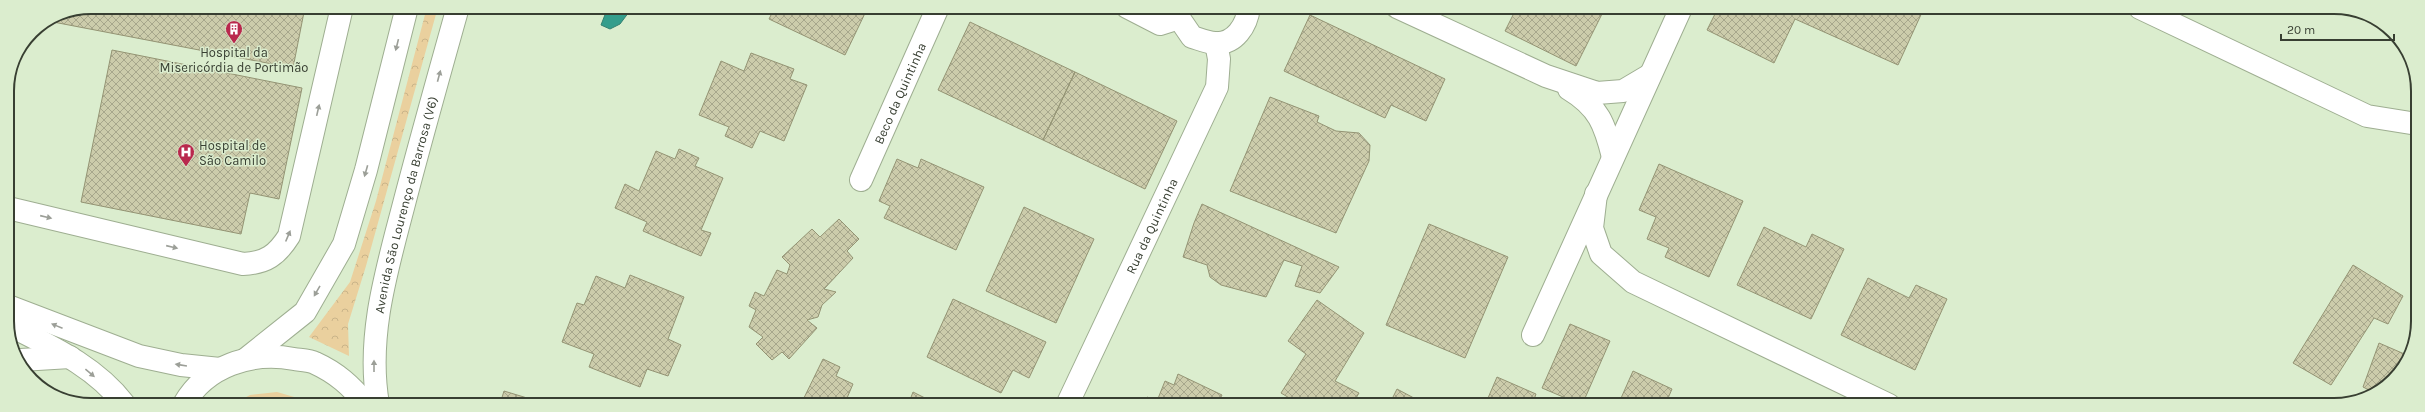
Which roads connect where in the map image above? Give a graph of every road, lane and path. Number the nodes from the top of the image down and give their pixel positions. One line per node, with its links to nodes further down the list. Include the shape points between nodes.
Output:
1 (340, 14): 19 (street, one-way to 1, via 243,264 258,263 270,258 289,236)
2 (405, 14): 24 (street, one-way to 24, via 366,170 344,244 305,312)
3 (456, 14): 30 (street, Avenida São Lourenço da Barrosa (V6), one-way to 3, via 374,384 374,343 385,278)
4 (935, 14): 17 (street, Beco da Quintinha)
5 (1141, 14): 6 (street, via 1160,24)
6 (1176, 14)
7 (1179, 14): 12 (street, via 1192,37)
8 (1248, 14): 12 (street, via 1235,37)
9 (1412, 14): 14 (street)
10 (1678, 14): 13 (street)
11 (2153, 14): 15 (street, via 2367,116)
12 (1216, 43): 31 (street, Rua da Quintinha, via 1219,59 1217,86)
13 (1650, 75): 14 (street, via 1623,91 1597,93); 16 (street)
14 (1546, 76): 16 (street, via 1587,100 1606,128)
15 (2411, 123)
16 (1613, 157): 18 (street)
17 (861, 180)
18 (1596, 194): 22 (street); 32 (street, via 1592,228 1601,254 1633,282)
19 (14, 209)
20 (14, 308): 26 (street, one-way to 20, via 181,365 139,356)
21 (14, 328): 23 (street)
22 (1533, 335)
23 (71, 357): 25 (street); 27 (street, one-way to 27)
24 (246, 359): 26 (street); 29 (street, via 274,355 313,362 348,382)
25 (24, 360)
26 (220, 368): 28 (street, via 192,389)
27 (119, 398)
28 (187, 398)
29 (361, 398)
30 (377, 398)
31 (1070, 398)
32 (1873, 398)

